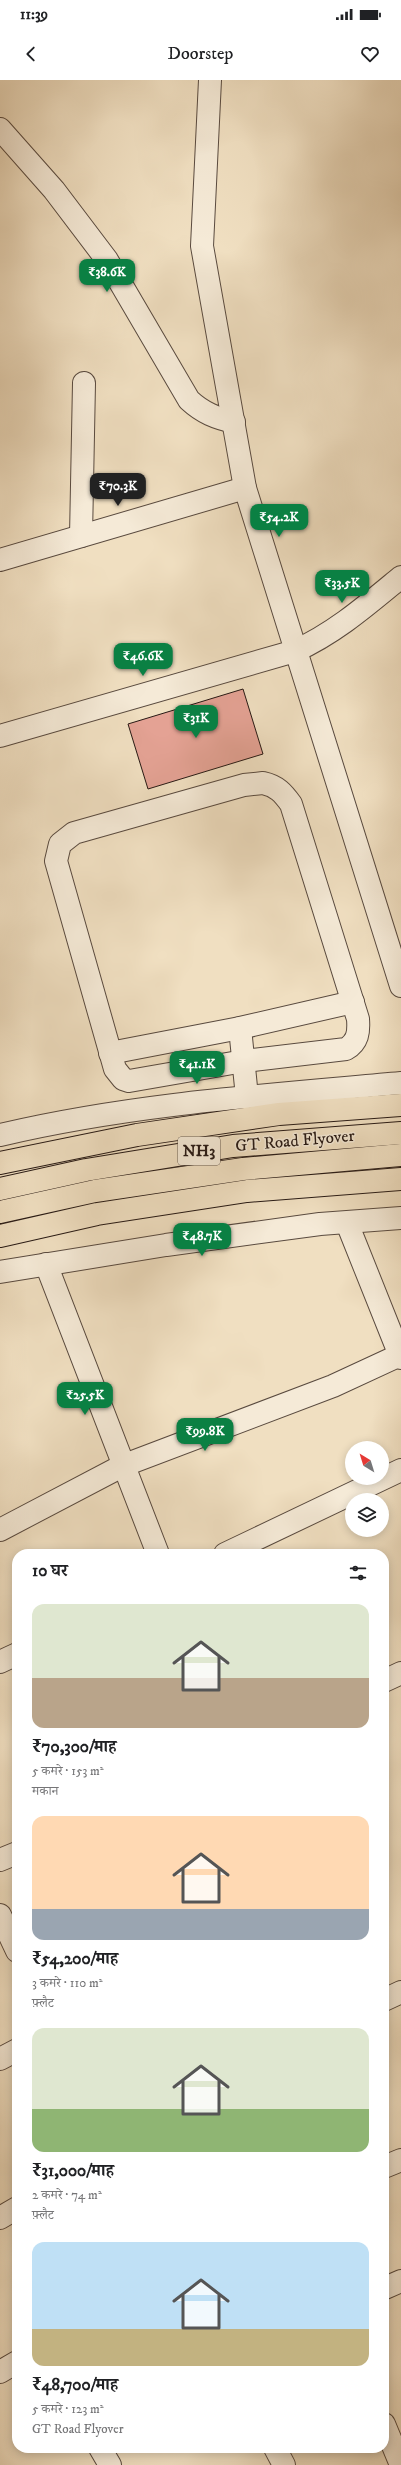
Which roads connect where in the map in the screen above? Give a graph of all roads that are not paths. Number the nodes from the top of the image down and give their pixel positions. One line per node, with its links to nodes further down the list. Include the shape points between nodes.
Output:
1 (210, 80): 4 (street, via 202,246)
2 (0, 129): 4 (street, via 54,190 107,260 189,400 200,410 214,417)
3 (84, 383): 6 (street)
4 (234, 422): 5 (street)
5 (245, 488): 6 (street); 9 (street)
6 (81, 536): 7 (street)
7 (0, 560)
8 (401, 577): 9 (street, via 354,616 321,639)
9 (295, 651): 10 (street); 11 (street)
10 (0, 736)
11 (401, 986)
12 (353, 1002): 13 (street); 14 (street, via 291,804 283,793 272,785 244,785 74,833 60,844 56,861); 15 (street, via 359,1032 353,1045 346,1049)
13 (240, 1028): 14 (street); 15 (street)
14 (110, 1053): 15 (street, via 119,1075 129,1081)
15 (244, 1061): 17 (street)
16 (401, 1082): 17 (street)
17 (247, 1097): 20 (street, via 182,1103 55,1122)
18 (401, 1105): 22 (highway, via 279,1114 137,1135)
19 (401, 1133): 24 (highway, GT Road Flyover / NH3, via 233,1146 86,1170)
20 (0, 1135)
21 (401, 1155): 25 (highway, GT Road Flyover / NH3, via 243,1169 95,1191)
22 (0, 1163)
23 (401, 1179): 28 (highway, via 247,1191 97,1214)
24 (0, 1189)
25 (0, 1212)
26 (401, 1218): 27 (street)
27 (347, 1223): 29 (street, via 320,1224); 31 (street)
28 (0, 1236)
29 (46, 1264): 30 (street); 32 (street)
30 (0, 1272)
31 (400, 1356): 32 (street, via 333,1386)
32 (122, 1466): 34 (street); 35 (street)
33 (401, 1470): 36 (street)
34 (0, 1530)
35 (156, 1549)
36 (235, 1549)
37 (12, 1656): 38 (street)
38 (0, 1662)
39 (401, 1673): 40 (street)
40 (389, 1679)
41 (12, 1855): 42 (street)
42 (0, 1860)
43 (6, 1925): 44 (street)
44 (12, 1939)
45 (401, 1992): 46 (street)
46 (389, 1998)
47 (12, 2053): 48 (street)
48 (0, 2059)
49 (401, 2160): 50 (street)
50 (389, 2165)
51 (12, 2211): 52 (street)
52 (0, 2218)
53 (389, 2436): 58 (street)
54 (103, 2453): 56 (street)
55 (278, 2453): 57 (street)
56 (110, 2465)
57 (284, 2465)
58 (401, 2465)

